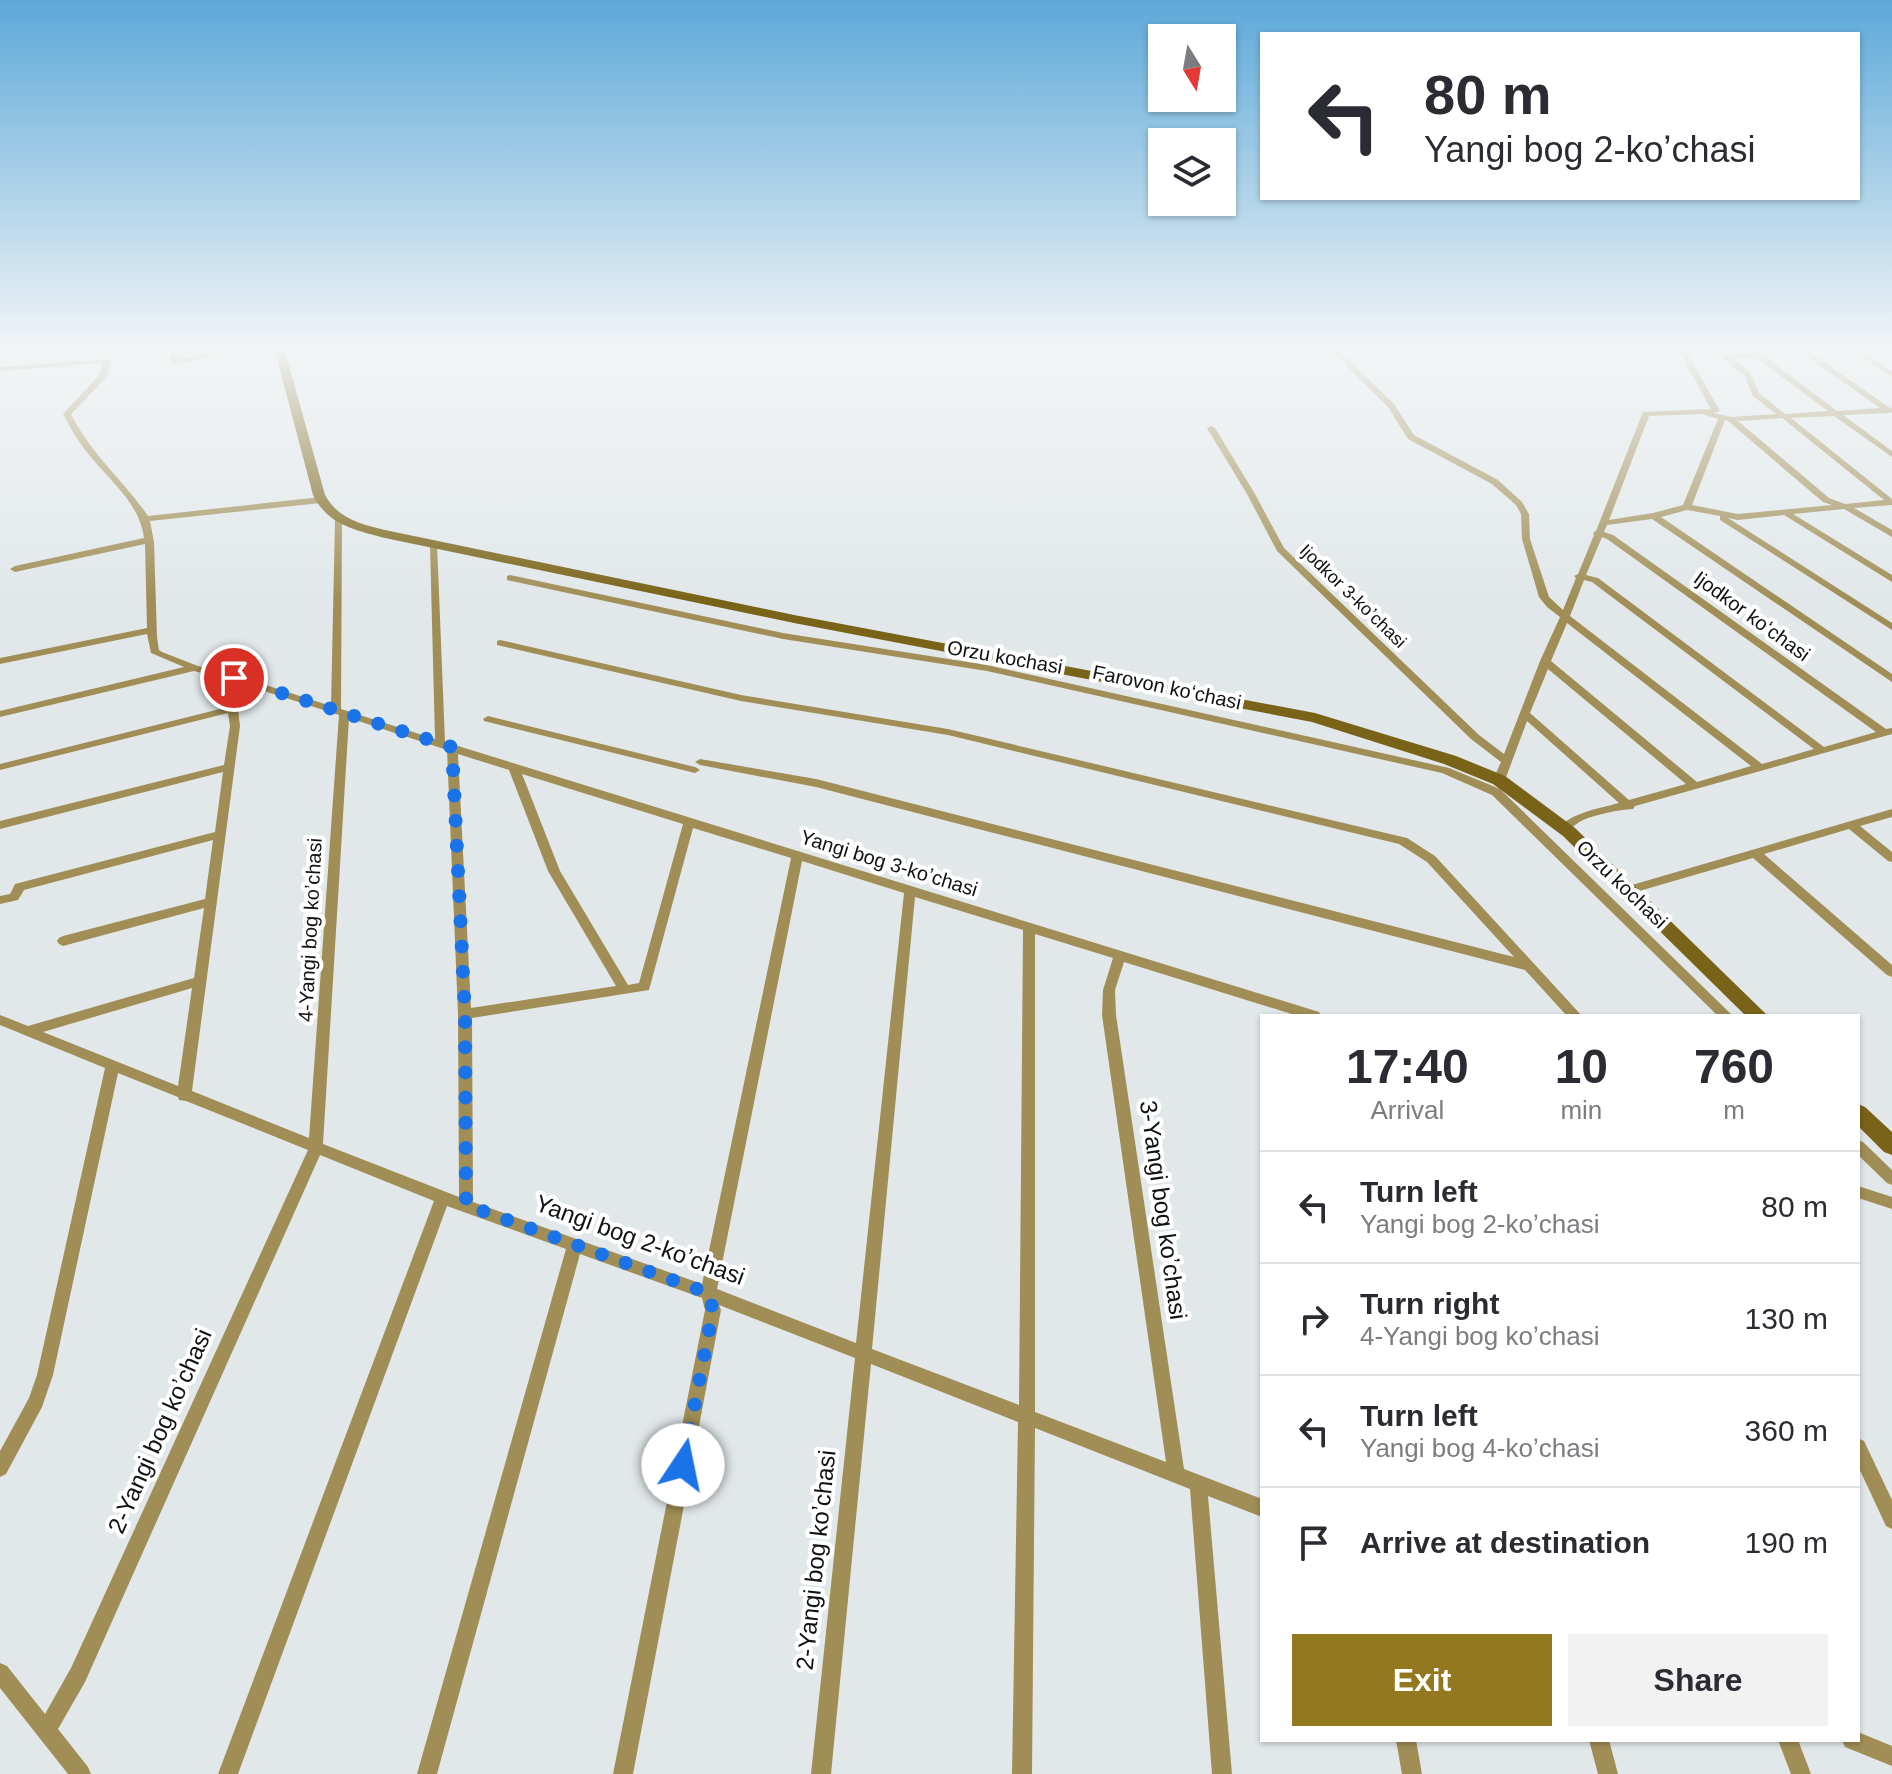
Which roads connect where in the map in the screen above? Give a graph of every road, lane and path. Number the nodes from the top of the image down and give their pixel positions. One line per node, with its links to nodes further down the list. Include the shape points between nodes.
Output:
1 (79, 434): 18 (street)
2 (303, 434): 11 (main road)
3 (1215, 434): 45 (street, Ijodkor 3-koʼchasi, via 1280,549)
4 (1409, 434): 28 (street, via 1495,482 1519,504 1544,597)
5 (1638, 434): 20 (street)
6 (1719, 434): 13 (street)
7 (1745, 434): 14 (street, via 1826,500)
8 (1806, 434): 12 (street)
9 (1863, 434): 10 (street)
10 (1892, 455)
11 (321, 500): 18 (street); 19 (main road)
12 (1892, 502): 14 (street)
13 (1687, 507): 16 (street); 17 (street)
14 (1848, 508): 15 (street); 21 (street)
15 (1787, 514): 16 (street); 27 (street)
16 (1719, 515): 29 (street)
17 (1654, 516): 20 (street); 35 (street, Ijodkor koʻchasi)
18 (146, 519): 22 (street)
19 (339, 520): 23 (main road, Orzu kochasi); 38 (street, 4-Yangi bog koʼchasi)
20 (1600, 528): 25 (street); 42 (street, Ijodkor koʻchasi)
21 (1892, 534)
22 (149, 540): 24 (street); 30 (street)
23 (434, 545): 43 (street); 50 (main road, Orzu kochasi, via 1315,718)
24 (15, 569)
25 (1579, 576): 28 (street); 44 (street, via 1595,580)
26 (510, 578): 77 (street, Farovon koʻchasi, via 783,636 987,668 1445,770 1496,792)
27 (1892, 579)
28 (1564, 613): 33 (street); 48 (street)
29 (1892, 627)
30 (150, 630): 32 (street); 34 (street, Yangi bog 3-koʼchasi, via 154,651)
31 (500, 643): 69 (street, via 741,698 948,732 1403,841 1431,859)
32 (0, 661)
33 (1545, 661): 40 (street); 51 (street)
34 (194, 668): 36 (street, Yangi bog 3-koʼchasi); 39 (street)
35 (1892, 679)
36 (237, 680): 37 (street); 38 (street, Yangi bog 3-koʼchasi)
37 (233, 709): 46 (street); 47 (street)
38 (340, 712): 43 (street, Yangi bog 3-koʼchasi); 85 (street, 4-Yangi bog koʼchasi)
39 (0, 714)
40 (1525, 714): 45 (street); 52 (street)
41 (488, 719): 69 (street, via 698,766 816,783)
42 (1888, 732): 44 (street, Ijodkor koʻchasi)
43 (446, 745): 49 (street, Yangi bog 3-koʼchasi); 74 (street)
44 (1820, 749): 48 (street, Ijodkor koʻchasi)
45 (1506, 761): 50 (street)
46 (0, 767)
47 (229, 767): 55 (street); 58 (street)
48 (1759, 767): 51 (street, Ijodkor koʻchasi)
49 (514, 768): 54 (street, Yangi bog 3-koʼchasi); 72 (street, via 554,871)
50 (1499, 780): 57 (main road, Orzu kochasi)
51 (1695, 786): 52 (street, Ijodkor koʻchasi)
52 (1629, 806): 57 (street, Ijodkor koʻchasi, via 1578,818)
53 (1892, 813): 56 (street)
54 (689, 822): 60 (street, Yangi bog 3-koʼchasi); 72 (street, via 647,983)
55 (0, 825)
56 (1851, 825): 59 (street); 61 (street)
57 (1564, 828): 62 (main road, Orzu kochasi)
58 (219, 835): 64 (street, via 19,887 14,897); 65 (street)
59 (1755, 853): 62 (street); 70 (street)
60 (797, 855): 63 (street, Yangi bog 3-koʼchasi); 93 (street)
61 (1892, 858)
62 (1629, 890): 78 (main road, Orzu kochasi)
63 (910, 891): 66 (street, Yangi bog 3-koʼchasi); 94 (street)
64 (0, 900)
65 (211, 902): 67 (street); 71 (street)
66 (1029, 928): 68 (street, Yangi bog 3-koʼchasi); 95 (street)
67 (63, 941)
68 (1120, 956): 73 (street, Yangi bog 3-koʼchasi); 98 (street, 3-Yangi bog koʼchasi, via 1109,990 1109,1015)
69 (1529, 966): 76 (street)
70 (1892, 972)
71 (200, 981): 80 (street); 82 (street)
72 (625, 990): 74 (street)
73 (1271, 1009): 75 (street, Yangi bog 3-koʼchasi)
74 (465, 1014): 91 (street)
75 (1302, 1014)
76 (1573, 1014)
77 (1724, 1014)
78 (1756, 1014)
79 (0, 1020): 80 (street, Yangi bog 2-koʼchasi)
80 (27, 1031): 81 (street, Yangi bog 2-koʼchasi)
81 (113, 1064): 82 (street, Yangi bog 2-koʼchasi); 97 (street, via 45,1375)
82 (184, 1096): 85 (street, Yangi bog 2-koʼchasi)
83 (1860, 1115): 84 (main road)
84 (1892, 1146)
85 (316, 1148): 89 (street, Yangi bog 2-koʼchasi); 103 (street, 2-Yangi bog koʼchasi, via 78,1675)
86 (1860, 1148): 87 (street)
87 (1892, 1179)
88 (1860, 1193): 90 (street)
89 (443, 1198): 91 (street, Yangi bog 2-koʼchasi); 110 (street)
90 (1891, 1204)
91 (466, 1205): 92 (street, Yangi bog 2-koʼchasi)
92 (575, 1244): 93 (street, Yangi bog 2-koʼchasi); 111 (street)
93 (708, 1293): 94 (street, Yangi bog 2-koʼchasi); 112 (street, via 713,1310)
94 (862, 1351): 95 (street, Yangi bog 2-koʼchasi); 113 (street, 2-Yangi bog koʼchasi)
95 (1025, 1415): 98 (street, Yangi bog 2-koʼchasi); 114 (street)
96 (1860, 1451): 101 (street)
97 (0, 1468)
98 (1176, 1473): 99 (street, Yangi bog 2-koʼchasi)
99 (1198, 1483): 100 (street, Yangi bog 2-koʼchasi); 115 (street)
100 (1260, 1507)
101 (1892, 1520)
102 (0, 1673): 103 (street)
103 (46, 1731): 109 (street)
104 (1406, 1742): 116 (street)
105 (1600, 1742): 117 (street)
106 (1789, 1742): 118 (street)
107 (1857, 1742): 108 (street)
108 (1892, 1756)
109 (81, 1774)
110 (228, 1774)
111 (427, 1774)
112 (623, 1774)
113 (821, 1774)
114 (1022, 1774)
115 (1222, 1774)
116 (1412, 1774)
117 (1608, 1774)
118 (1801, 1774)

